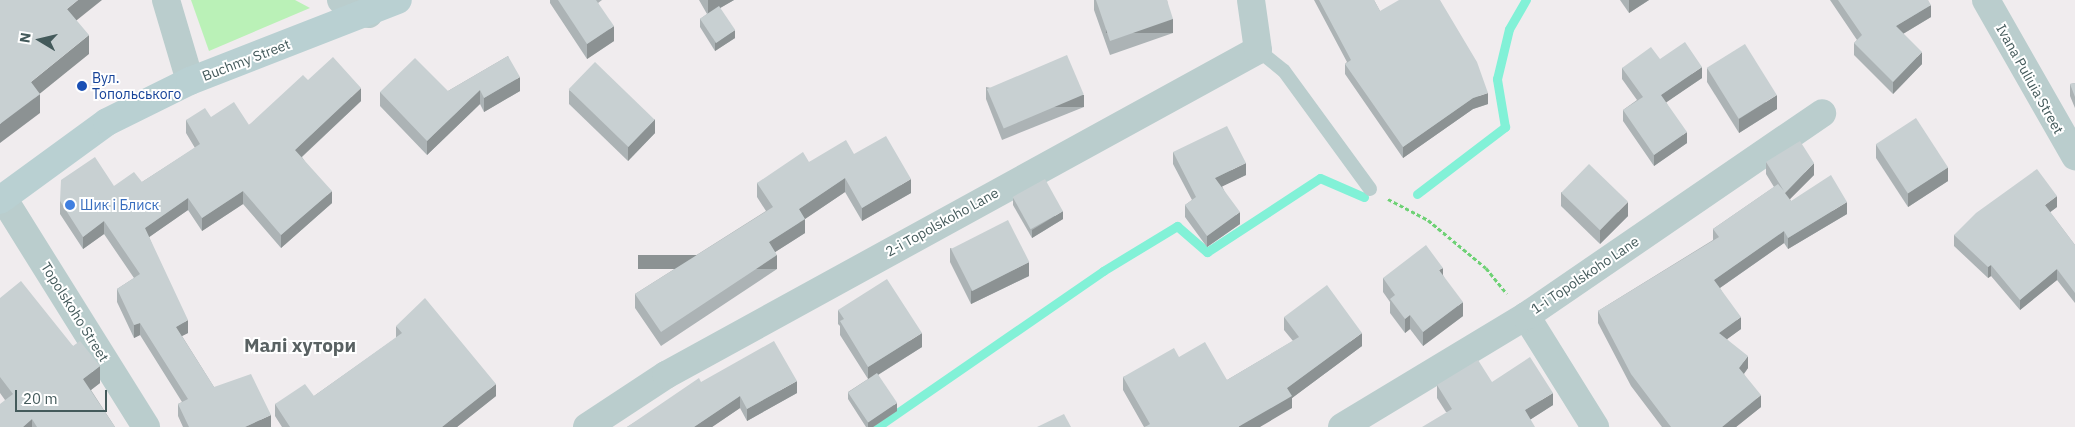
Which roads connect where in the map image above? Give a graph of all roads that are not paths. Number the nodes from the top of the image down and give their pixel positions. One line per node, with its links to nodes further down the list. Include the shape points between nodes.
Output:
1 (166, 0): 8 (street)
2 (341, 0): 6 (street)
3 (398, 0): 6 (street, Buchmy Street)
4 (1251, 0): 7 (street)
5 (1986, 0): 10 (street, Ivana Puliuia Street)
6 (370, 14): 8 (street, Buchmy Street)
7 (1258, 50): 11 (lane, via 1284,71); 15 (street, 2-i Topolskoho Lane, via 666,375)
8 (190, 81): 12 (street, Buchmy Street, via 108,122)
9 (1822, 113): 13 (street, 1-i Topolskoho Lane)
10 (2075, 156)
11 (1370, 189)
12 (2, 199): 14 (street, Topolskoho Street)
13 (1526, 316): 16 (street, 1-i Topolskoho Lane); 17 (street)
14 (146, 427)
15 (587, 427)
16 (1342, 427)
17 (1595, 427)

